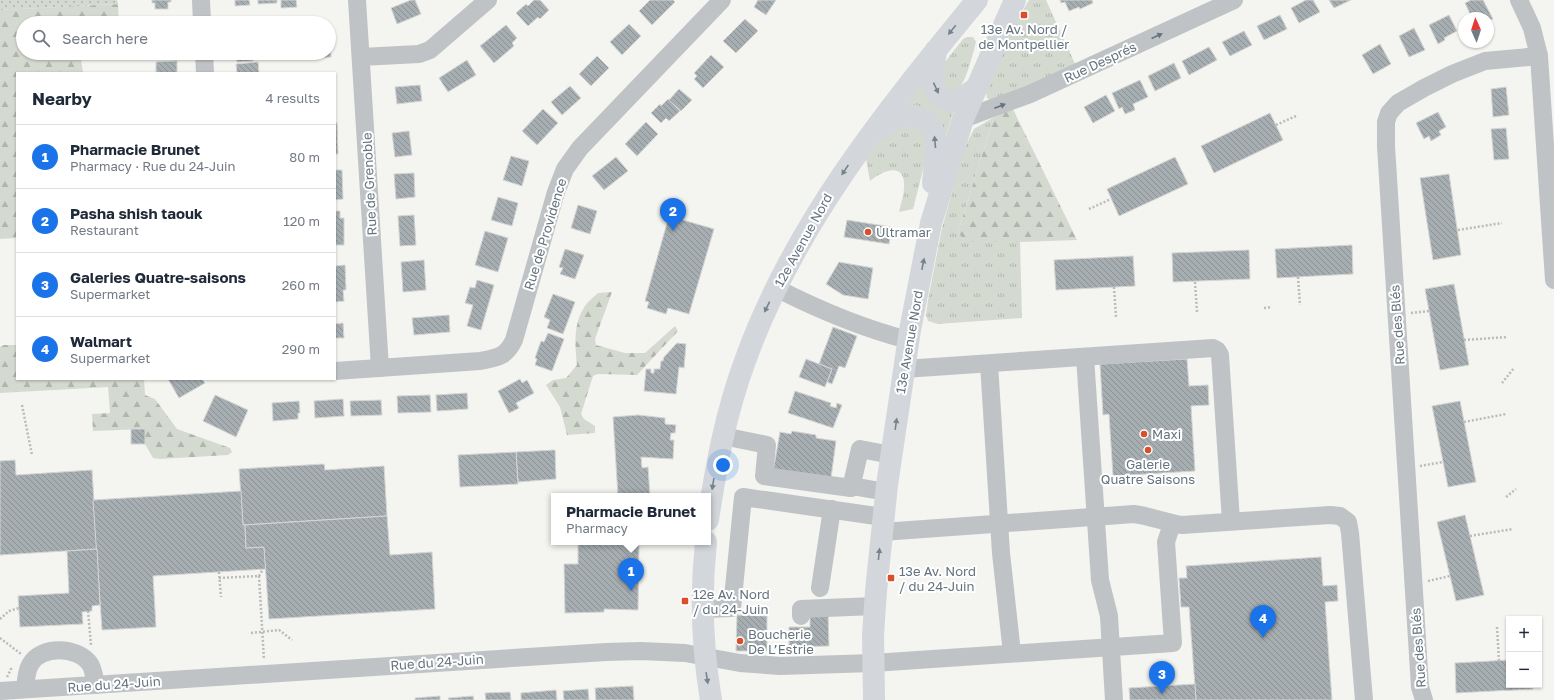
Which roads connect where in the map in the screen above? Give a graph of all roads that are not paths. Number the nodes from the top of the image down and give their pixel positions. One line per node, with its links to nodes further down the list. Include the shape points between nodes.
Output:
1 (201, 0): 9 (street)
2 (358, 0): 12 (street, Rue de Grenoble)
3 (488, 0): 12 (street, via 430,50 419,54)
4 (722, 0): 24 (street, Rue de Providence, via 580,148 565,169 510,350 501,356 480,361)
5 (977, 0): 10 (main road, 12e Avenue Nord, one-way to 10)
6 (1015, 0): 15 (main road, 13e Avenue Nord)
7 (1234, 0): 16 (street, Rue Després, one-way to 7, via 1030,94)
8 (1519, 0): 11 (street, via 1532,28)
9 (202, 16)
10 (936, 50): 15 (main road, one-way to 15, via 933,82 937,93 951,102 959,100); 17 (main road, 12e Avenue Nord)
11 (1539, 56): 19 (street); 54 (street, Rue des Blés, via 1485,61 1452,74 1398,104 1390,112 1386,122 1386,157 1420,687)
12 (361, 57): 24 (street, Rue de Grenoble)
13 (204, 60): 14 (street)
14 (205, 72)
15 (975, 89): 16 (main road, 13e Avenue Nord)
16 (963, 119): 18 (main road, 13e Avenue Nord)
17 (868, 138): 18 (main road, one-way to 17, via 936,147 930,125 916,116 900,117); 20 (main road, 12e Avenue Nord, one-way to 20, via 807,230)
18 (931, 222): 21 (main road, 13e Avenue Nord, one-way to 18)
19 (1554, 280)
20 (776, 288): 21 (street, via 856,324); 27 (main road, 12e Avenue Nord, one-way to 27, via 744,363)
21 (908, 340): 25 (main road, 13e Avenue Nord)
22 (1085, 357): 23 (street); 33 (street); 34 (street, via 1212,348 1217,350 1220,355)
23 (989, 364): 25 (street); 36 (street)
24 (380, 368): 26 (street, Rue de Providence)
25 (904, 369): 28 (main road, 13e Avenue Nord, one-way to 25)
26 (336, 371)
27 (723, 436): 29 (street, via 767,445 764,476 851,488); 31 (main road, 12e Avenue Nord, one-way to 31)
28 (891, 454): 29 (street, via 860,449); 30 (main road, 13e Avenue Nord)
29 (852, 486): 30 (street)
30 (886, 492): 35 (main road, 13e Avenue Nord)
31 (711, 500)
32 (832, 509): 35 (street); 39 (street); 41 (street, via 743,497 732,608)
33 (1095, 518): 36 (street); 37 (street, via 1147,515); 43 (street, via 1100,580 1109,616)
34 (1231, 520): 37 (street); 53 (street, via 1330,515 1340,516 1348,522)
35 (883, 524): 36 (street); 40 (main road, 13e Avenue Nord, one-way to 35)
36 (999, 524): 44 (street)
37 (1172, 524): 43 (street, Rue du 24-Juin, via 1166,542 1173,643)
38 (706, 545): 41 (main road)
39 (820, 588)
40 (875, 606): 42 (street, via 801,609); 46 (main road, 13e Avenue Nord)
41 (702, 609): 45 (main road)
42 (801, 616)
43 (1111, 647): 44 (street, Rue du 24-Juin); 52 (street)
44 (1012, 654): 46 (street, Rue du 24-Juin)
45 (704, 656): 46 (street, Rue du 24-Juin, via 740,663 780,666); 47 (street, Rue du 24-Juin, via 664,652 606,652); 50 (main road, one-way to 50)
46 (873, 663): 51 (main road, 13e Avenue Nord)
47 (96, 685): 48 (street, Rue du 24-Juin); 48 (street, via 93,670 83,657 74,652 61,650 48,652 36,658 30,665)
48 (25, 690): 49 (street, Rue du 24-Juin)
49 (0, 691)
50 (711, 700)
51 (874, 700)
52 (1114, 700)
53 (1364, 700)
54 (1424, 700)

